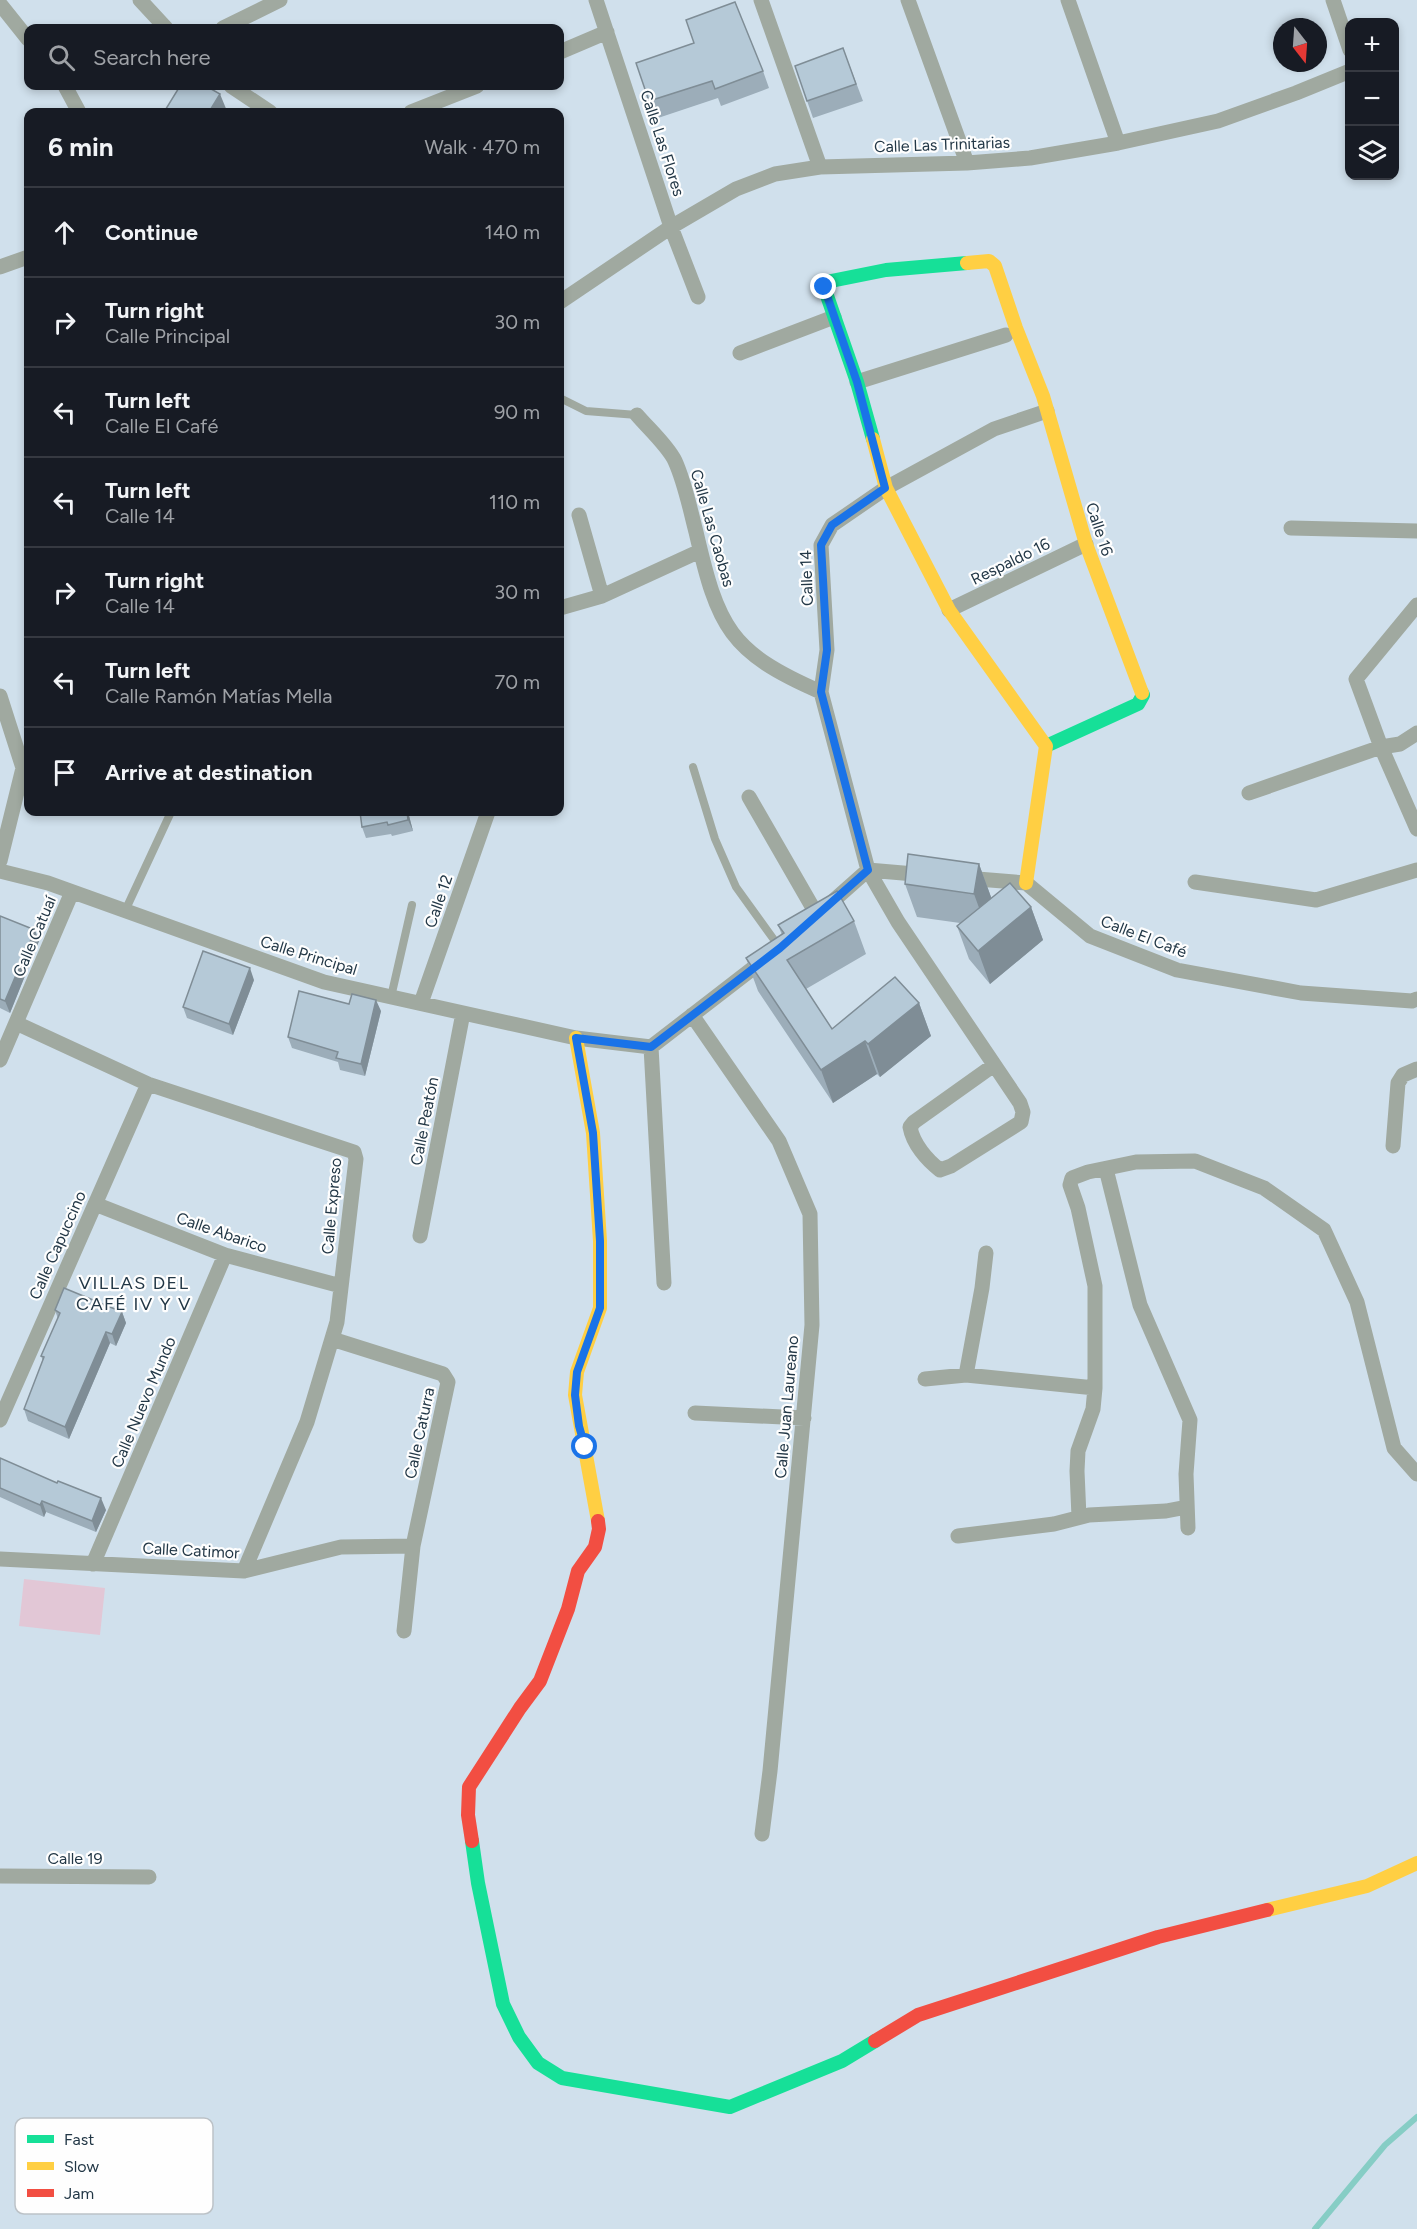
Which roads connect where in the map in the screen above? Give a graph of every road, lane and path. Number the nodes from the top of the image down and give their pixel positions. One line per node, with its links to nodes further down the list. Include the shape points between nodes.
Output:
1 (140, 0): 9 (street)
2 (280, 0): 10 (street)
3 (596, 0): 11 (street, Calle Las Flores)
4 (761, 0): 24 (street)
5 (908, 0): 23 (street)
6 (1333, 0): 13 (street)
7 (1072, 1): 22 (street)
8 (0, 4): 12 (street)
9 (162, 24)
10 (231, 24)
11 (607, 32): 14 (street); 25 (street, Calle Las Flores)
12 (24, 34)
13 (1345, 35)
14 (564, 50)
15 (1348, 72): 22 (street, Calle Las Trinitarias, via 1218,121)
16 (67, 90): 19 (street)
17 (237, 90): 20 (street)
18 (467, 90): 21 (street)
19 (77, 108)
20 (264, 108)
21 (421, 108)
22 (1118, 142): 23 (street, Calle Las Trinitarias, via 1030,158)
23 (967, 163): 24 (street, Calle Las Trinitarias)
24 (820, 167): 25 (street, Calle Las Trinitarias, via 756,180)
25 (671, 227): 28 (street, Calle Las Flores); 29 (street, Calle Las Trinitarias)
26 (24, 258): 27 (street)
27 (0, 267)
28 (698, 297)
29 (564, 299)
30 (834, 317): 32 (street); 33 (street); 35 (street, Calle 16, via 824,287 826,282 886,270 989,261 995,266)
31 (1006, 335): 33 (street)
32 (740, 353)
33 (857, 382): 37 (street)
34 (564, 400): 36 (lane, Calle Las Caobas, via 586,411)
35 (1047, 411): 37 (street, Calle 14, via 994,429); 41 (street, Calle 16)
36 (637, 415): 42 (street, Calle Las Caobas, via 674,460)
37 (885, 488): 46 (street); 47 (street, Calle 14, via 832,525 821,545 827,650)
38 (579, 515): 43 (street)
39 (1291, 528): 40 (street)
40 (1417, 531)
41 (1086, 544): 46 (street, Respaldo 16); 50 (street, Calle 16, via 1143,695 1138,704)
42 (700, 551): 43 (street); 47 (street, Calle Las Caobas, via 726,625 740,644 787,677)
43 (602, 596): 45 (street)
44 (1417, 604): 51 (street, via 1356,679)
45 (564, 607)
46 (949, 610): 50 (street)
47 (821, 692): 59 (street, Calle 14)
48 (0, 696): 58 (street, via 23,768)
49 (1417, 733): 51 (street, via 1400,744)
50 (1046, 746): 63 (street)
51 (1382, 747): 53 (street); 57 (street)
52 (693, 767): 68 (lane, via 715,839 736,887)
53 (1249, 793)
54 (749, 797): 67 (street)
55 (169, 816): 66 (lane)
56 (488, 816): 71 (street, Calle 12)
57 (1417, 829)
58 (0, 861)
59 (868, 870): 63 (street); 67 (street); 78 (street, Calle 14, via 898,922)
60 (1417, 870): 62 (street, via 1316,900)
61 (0, 871): 64 (street, Calle Principal)
62 (1195, 882)
63 (1026, 883): 70 (street, Calle El Café, via 1090,936 1177,970 1301,993)
64 (72, 892): 66 (street, Calle Principal); 74 (street, Calle Catuaí)
65 (412, 905): 69 (lane)
66 (125, 911): 69 (street, Calle Principal, via 324,982)
67 (818, 915): 68 (street)
68 (780, 948): 73 (street)
69 (391, 997): 71 (street, Calle Principal)
70 (1417, 999)
71 (421, 1004): 72 (street, Calle Principal)
72 (463, 1013): 75 (street, Calle Principal); 84 (street, Calle Peatón)
73 (693, 1015): 76 (street); 94 (street, Calle Juan Laureano, via 779,1141 810,1214 812,1325)
74 (16, 1023): 77 (street, Calle Catuaí); 80 (street, Calle Expreso)
75 (576, 1038): 76 (street, Calle Principal); 107 (street, via 593,1133 600,1308 577,1372 575,1395 599,1529 595,1547 578,1571 540,1681 469,1787 468,1815 478,1882 503,2004 519,2037 538,2063 562,2078 730,2107 842,2061 918,2015 1158,1937 1367,1886)
76 (651, 1047): 87 (street)
77 (0, 1060)
78 (994, 1065): 78 (street, Calle 14, via 910,1127 912,1137 940,1170 1021,1122 1020,1103)
79 (1417, 1069): 81 (street, via 1403,1075 1398,1083)
80 (148, 1084): 83 (street, Calle Capuccino); 88 (street, Calle Expreso, via 354,1152)
81 (1393, 1146)
82 (1106, 1169): 92 (street, via 1072,1178 1070,1185 1095,1286); 96 (street, via 1136,1162 1195,1161 1264,1188 1324,1230 1357,1302 1395,1448); 97 (street, via 1140,1305 1190,1420)
83 (95, 1204): 86 (street, Calle Abarico); 95 (street, Calle Capuccino)
84 (420, 1236)
85 (986, 1253): 90 (street)
86 (225, 1255): 88 (street, Calle Abarico); 103 (street, Calle Nuevo Mundo)
87 (664, 1283)
88 (341, 1286): 89 (street, Calle Expreso)
89 (332, 1340): 101 (street, Calle Caturra, via 447,1377); 104 (street, Calle Expreso, via 307,1422)
90 (966, 1375): 91 (street); 92 (street)
91 (925, 1379)
92 (1095, 1388): 98 (street, via 1093,1409 1078,1450)
93 (694, 1413): 94 (street)
94 (804, 1418): 106 (street, Calle Juan Laureano)
95 (0, 1420)
96 (1417, 1474)
97 (1187, 1507): 98 (street); 99 (street)
98 (1079, 1517): 100 (street, via 1054,1524)
99 (1188, 1528)
100 (958, 1536)
101 (413, 1546): 104 (street, Calle Catimor, via 341,1547); 105 (street)
102 (0, 1559): 103 (street, Calle Catimor)
103 (93, 1564): 104 (street, Calle Catimor)
104 (244, 1572)
105 (404, 1631)
106 (762, 1834)
107 (1417, 1863)
108 (0, 1876): 109 (street, Calle 19)
109 (149, 1877)

